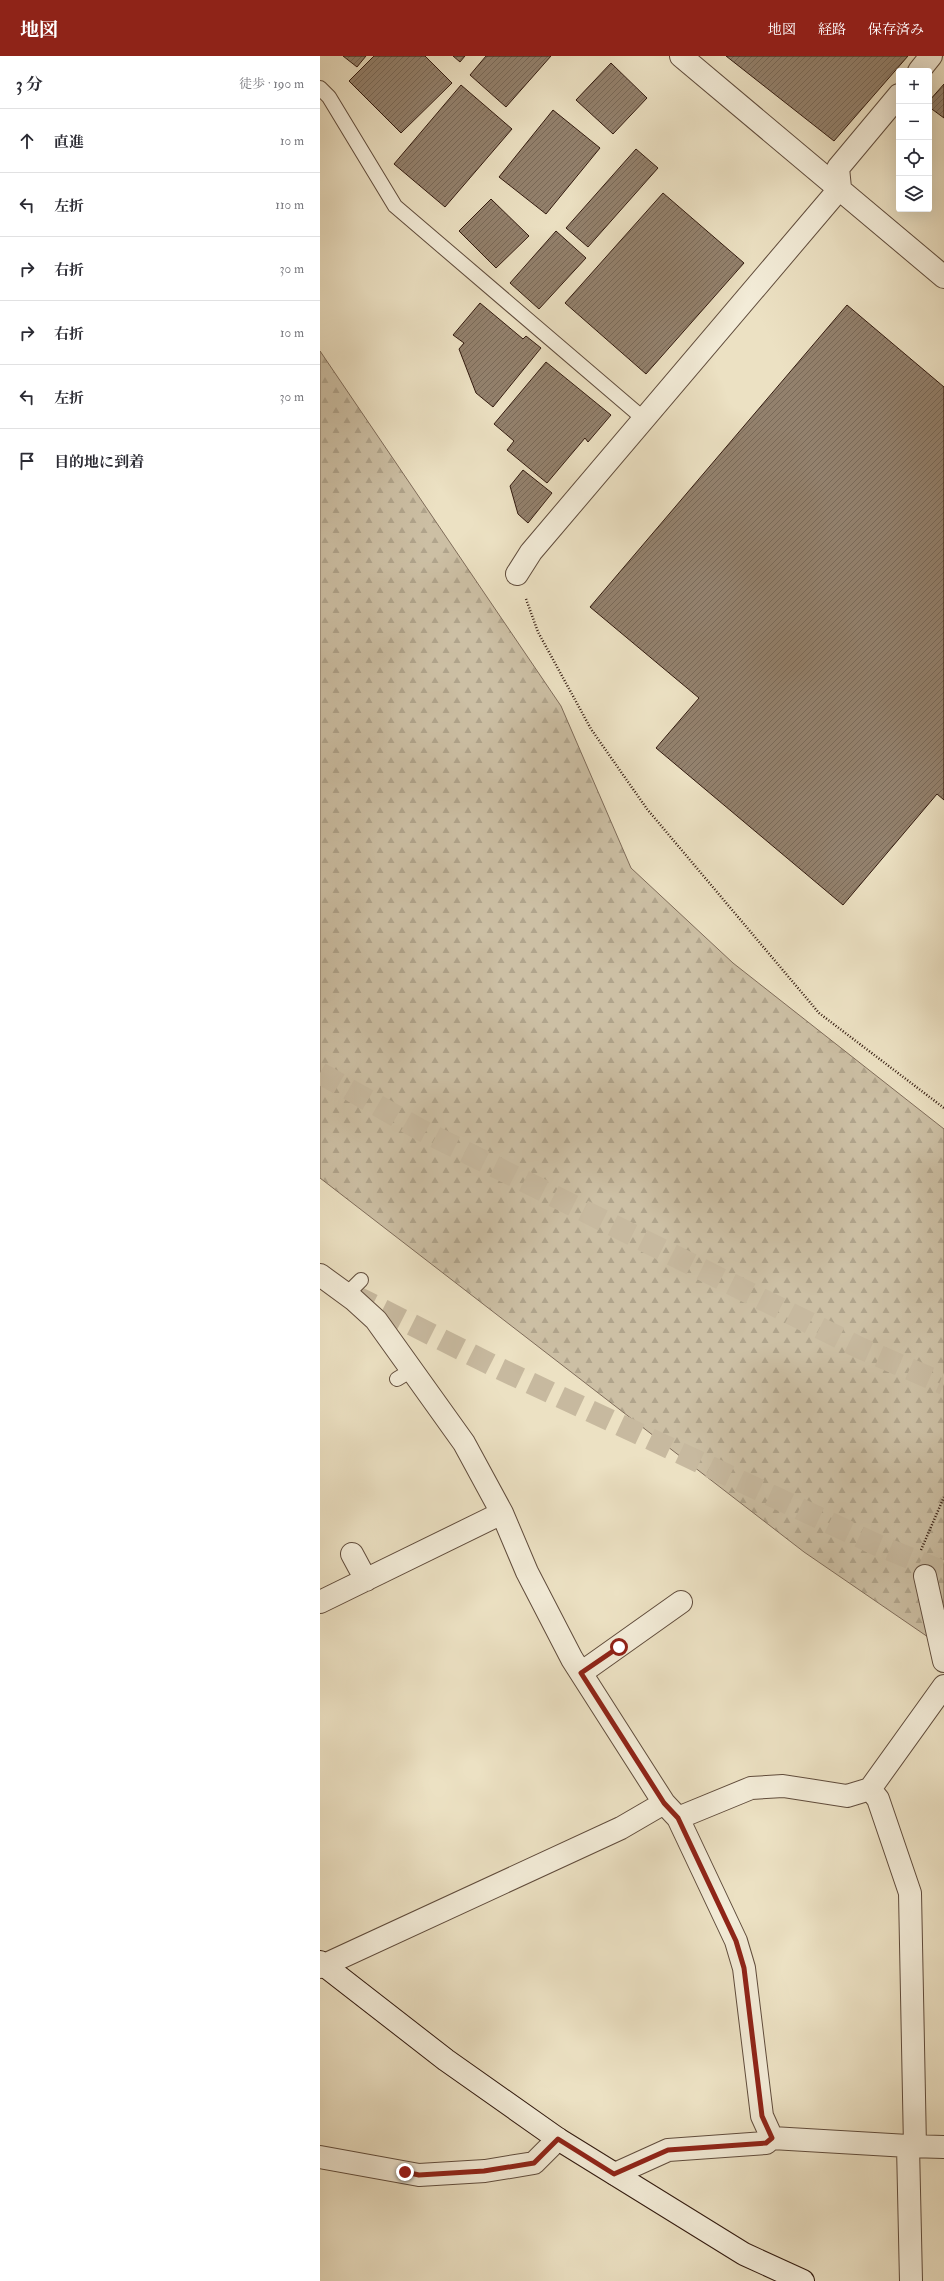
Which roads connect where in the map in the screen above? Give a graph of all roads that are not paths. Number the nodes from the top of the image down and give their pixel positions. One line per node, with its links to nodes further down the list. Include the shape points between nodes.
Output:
1 (681, 56): 6 (street)
2 (931, 56): 3 (street)
3 (921, 68)
4 (320, 88): 8 (lane, via 329,97 395,206)
5 (896, 99): 6 (street, via 838,168)
6 (840, 188): 7 (street); 8 (street)
7 (944, 277)
8 (644, 419): 9 (street, via 531,552)
9 (517, 574)
10 (320, 1274): 11 (street, via 354,1287 376,1320 405,1374 464,1443)
11 (502, 1513): 14 (street); 18 (street, via 527,1572)
12 (352, 1554): 14 (street)
13 (926, 1576): 17 (street)
14 (366, 1580): 15 (street)
15 (320, 1602)
16 (681, 1602): 18 (street)
17 (944, 1661)
18 (581, 1673): 21 (street)
19 (944, 1686): 20 (street)
20 (870, 1790): 21 (street, via 847,1796 784,1786 751,1788); 25 (street, via 878,1799 910,1893)
21 (671, 1811): 22 (street, via 620,1828); 23 (street, via 736,1941 744,1968 762,2116)
22 (321, 1964): 24 (street, via 446,2060)
23 (772, 2138): 25 (street); 28 (street, via 766,2143 668,2150)
24 (558, 2139): 27 (street, via 534,2163 484,2171 419,2175); 28 (street)
25 (912, 2147): 26 (street); 30 (street)
26 (944, 2147)
27 (320, 2157)
28 (614, 2174): 29 (street, via 744,2254)
29 (803, 2281)
30 (911, 2281)

